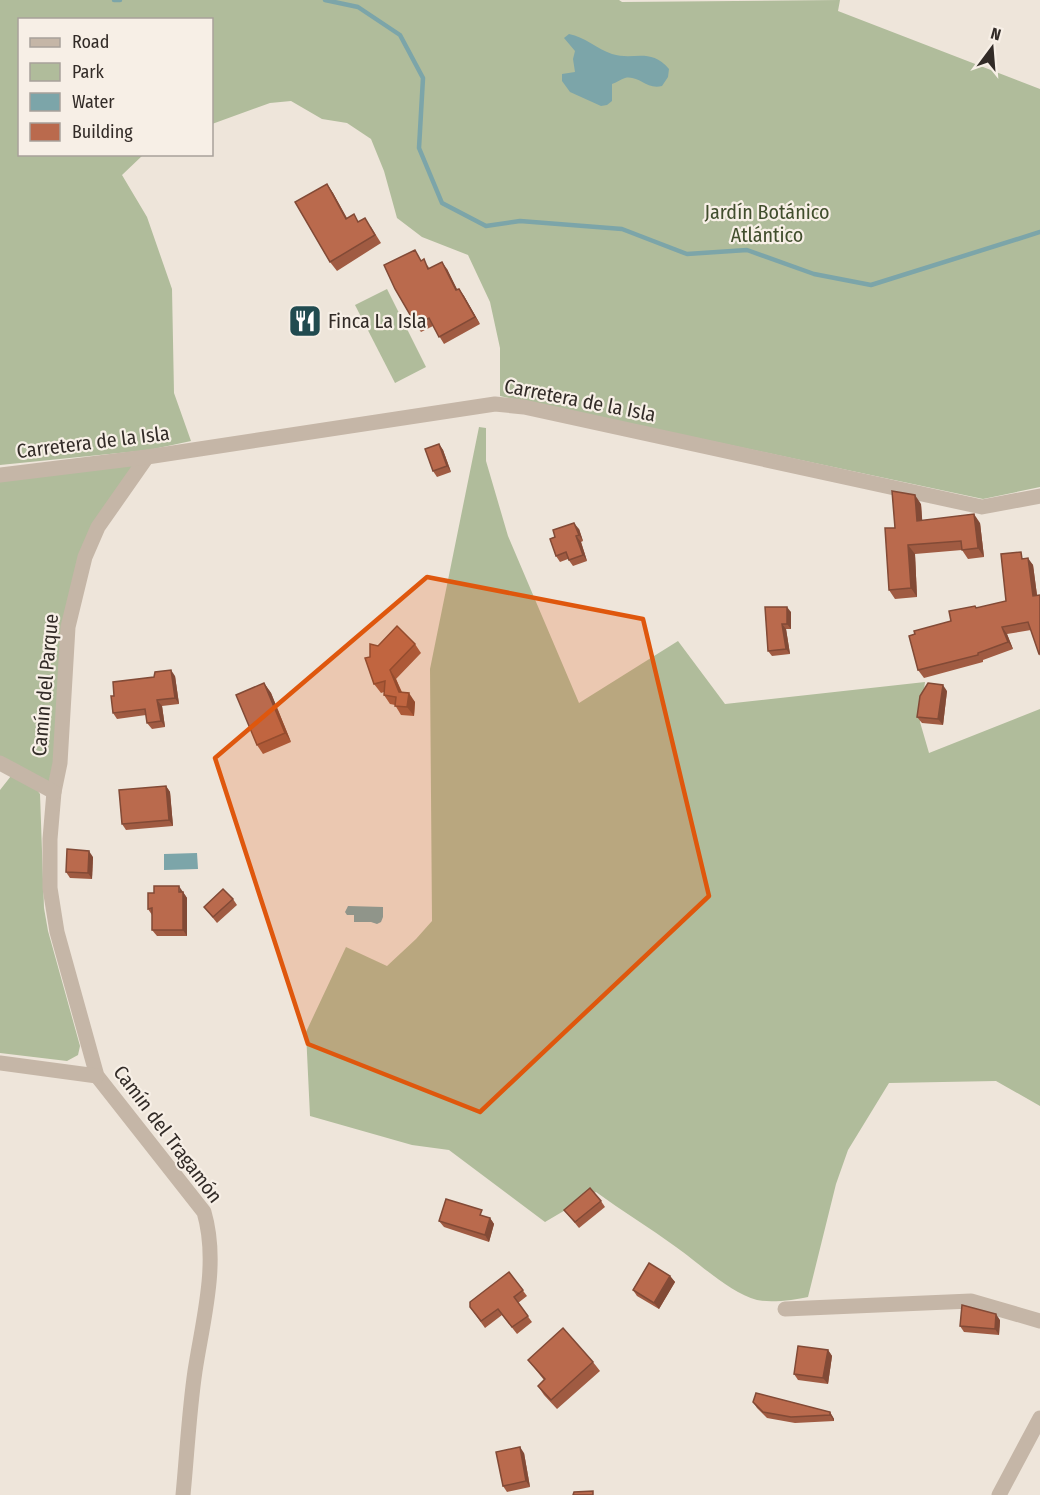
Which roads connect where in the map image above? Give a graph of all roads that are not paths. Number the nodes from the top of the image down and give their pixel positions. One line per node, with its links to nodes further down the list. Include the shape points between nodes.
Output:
1 (147, 457): 2 (street, Carretera de la Isla); 3 (street, Carretera de la Isla, via 495,404 524,407 982,507); 5 (street, Camín del Parque, via 98,527 85,557 68,627 60,763)
2 (0, 475)
3 (1040, 496)
4 (0, 764): 5 (street)
5 (54, 792): 7 (street, Camín del Tragamón, via 50,839 53,910)
6 (0, 1063): 7 (street)
7 (97, 1076): 11 (street, Camín del Tragamón, via 204,1212 210,1232 206,1306 194,1373)
8 (785, 1309): 9 (street, via 971,1301)
9 (1040, 1321)
10 (1040, 1418): 12 (street)
11 (183, 1495)
12 (999, 1495)

